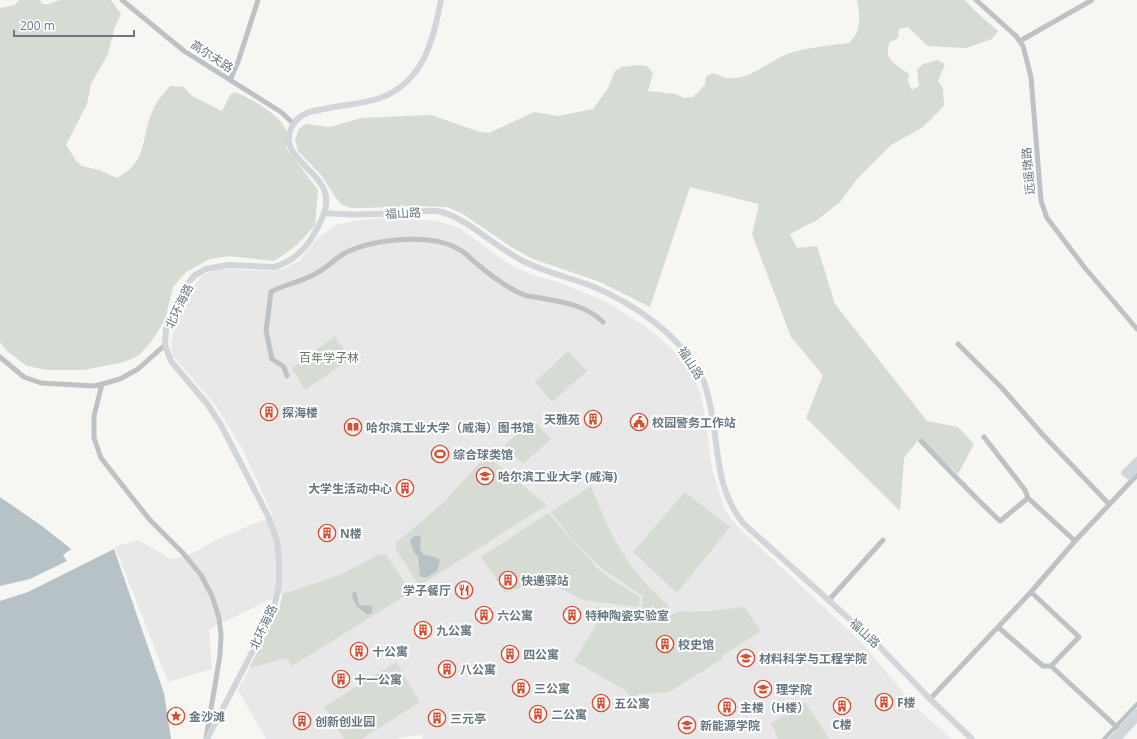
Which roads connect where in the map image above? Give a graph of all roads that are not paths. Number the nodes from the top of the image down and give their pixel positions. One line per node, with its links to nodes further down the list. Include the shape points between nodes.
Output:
1 (122, 0): 7 (street, 高尔夫路, via 184,51)
2 (258, 0): 7 (street)
3 (441, 0): 8 (main road, via 430,49 421,65 397,90 380,98 308,112)
4 (976, 0): 6 (street)
5 (1092, 0): 6 (street)
6 (1020, 41): 11 (street, 远遥墩路, via 1030,77 1041,201 1047,218)
7 (230, 80): 8 (street, 高尔夫路, via 281,112)
8 (294, 124): 9 (main road, 北环海路, via 289,137 291,146 295,155 321,184 326,196)
9 (325, 213): 13 (main road, 北环海路, via 310,241 292,260 274,267 217,266 195,275 186,286 166,329); 27 (main road, 福山路, via 351,216 437,211 464,222 527,263 593,287 660,326 678,343 703,380 714,423 720,477 732,510 743,523)
10 (603, 322): 15 (street, via 597,316 576,306 519,292 487,272 460,249 423,240 384,240 344,254 321,272 271,292 266,331 272,359 284,367)
11 (1137, 329)
12 (958, 344): 23 (street)
13 (165, 345): 16 (street, via 138,369); 34 (main road, 北环海路, via 171,361 210,408 239,457 268,516 277,541 279,560 279,585 273,612)
14 (0, 357): 16 (street, via 24,377 41,383 95,386)
15 (287, 376)
16 (102, 384): 34 (street, via 94,416 94,438 101,458 148,519 183,553 201,575 212,596 219,618 220,655)
17 (984, 437): 22 (street, via 1025,490)
18 (921, 441): 22 (street, via 969,493 1000,521)
19 (1137, 460): 20 (main road, via 1124,473 1129,477)
20 (1137, 468)
21 (1137, 475): 23 (street)
22 (1028, 498): 25 (street)
23 (1109, 504): 25 (street)
24 (883, 540): 27 (street)
25 (1075, 541): 26 (street)
26 (1031, 592): 28 (street); 29 (street, via 1079,637)
27 (830, 600): 30 (main road, 福山路)
28 (998, 627): 29 (street, via 1043,666); 30 (street)
29 (1051, 666): 33 (street)
30 (930, 699): 35 (main road, 福山路)
31 (1137, 712): 33 (main road)
32 (1137, 719): 37 (main road)
33 (1119, 729): 36 (main road)
34 (206, 739)
35 (972, 739)
36 (1112, 739)
37 (1118, 739)

